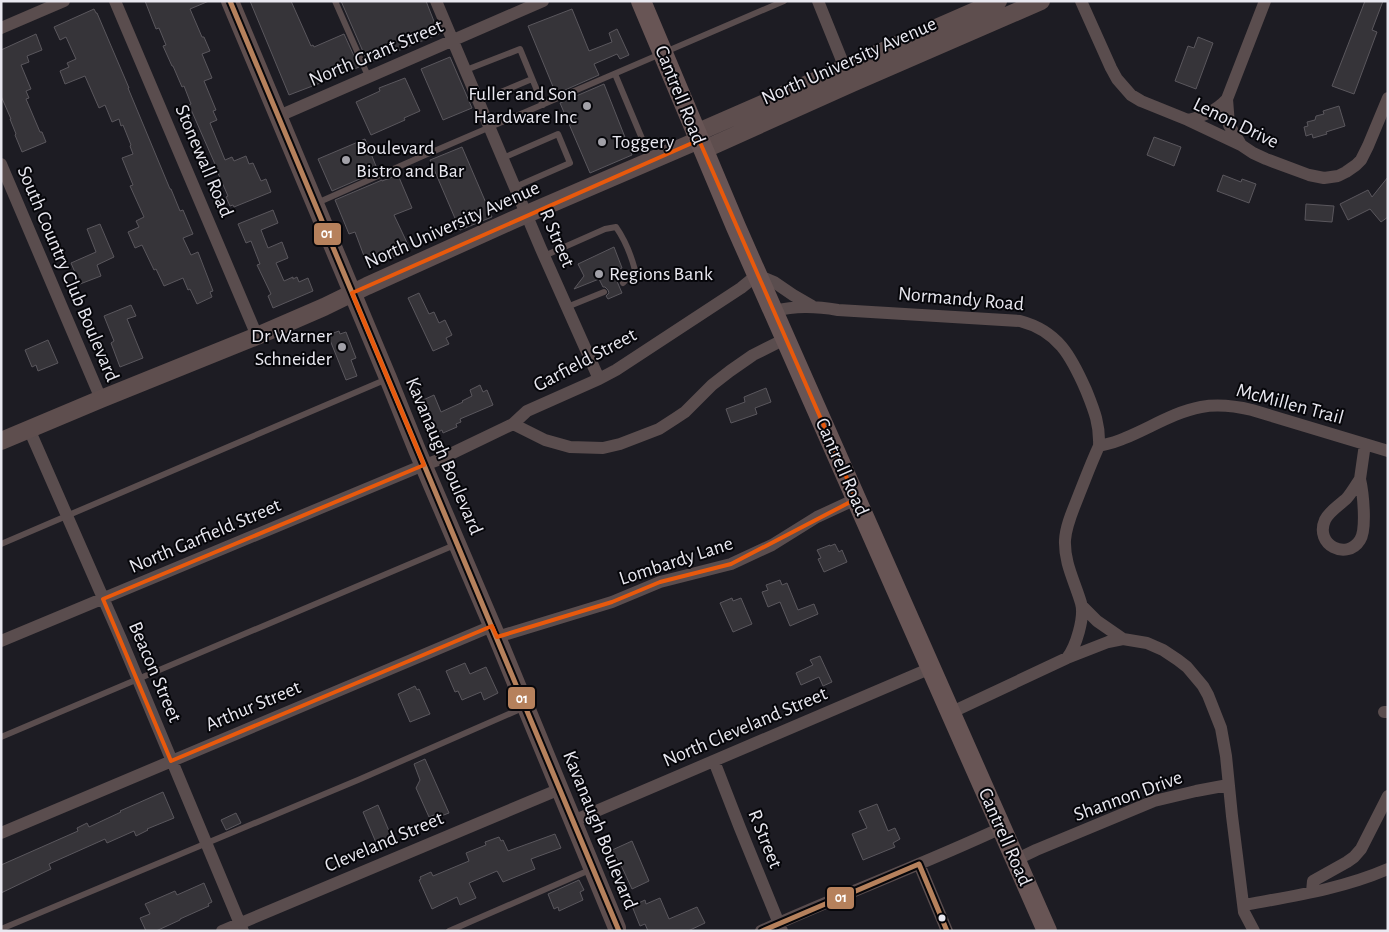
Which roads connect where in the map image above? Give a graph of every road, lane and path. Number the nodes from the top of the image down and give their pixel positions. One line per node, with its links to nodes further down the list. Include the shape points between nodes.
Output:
1 (64, 1): 14 (street)
2 (115, 1): 45 (street, Stonewall Road)
3 (230, 1): 26 (street, Kavanaugh Boulevard)
4 (335, 1): 20 (lane)
5 (436, 1): 15 (street, R Street)
6 (543, 1): 15 (street, North Grant Street)
7 (641, 1): 16 (main road, Cantrell Road)
8 (784, 1): 16 (lane)
9 (818, 1): 17 (street)
10 (998, 1): 17 (street, North University Avenue)
11 (1041, 1): 29 (street, North University Avenue, via 852,83)
12 (1081, 1): 27 (street, Lenon Drive, via 1111,68 1123,86 1141,101)
13 (1265, 1): 23 (street)
14 (1, 28)
15 (453, 40): 18 (street, R Street); 20 (street, North Grant Street)
16 (663, 53): 19 (lane); 29 (main road, Cantrell Road)
17 (845, 68): 29 (street, North University Avenue)
18 (466, 70): 21 (lane, via 520,49); 24 (street, R Street)
19 (615, 74): 25 (lane); 32 (lane)
20 (368, 76): 26 (street, North Grant Street)
21 (532, 79): 24 (lane); 25 (lane)
22 (1388, 98): 30 (street, Lenon Drive, via 1361,160 1338,176 1309,175 1266,159)
23 (1226, 99): 27 (street, via 1213,111); 30 (street, via 1229,125)
24 (479, 101): 28 (street, R Street)
25 (543, 105): 28 (lane)
26 (279, 116): 35 (street, Kavanaugh Boulevard)
27 (1188, 120): 30 (street, Lenon Drive)
28 (490, 128): 31 (street, R Street); 35 (lane)
29 (699, 141): 32 (street, North University Avenue); 38 (main road, Cantrell Road)
30 (1241, 145)
31 (503, 158): 34 (street, R Street); 34 (lane, via 558,134 570,163)
32 (651, 160): 36 (street, North University Avenue)
33 (1, 164): 49 (street, South Country Club Boulevard)
34 (515, 187): 36 (street, R Street)
35 (315, 204): 41 (street, Kavanaugh Boulevard)
36 (526, 214): 37 (street, R Street); 41 (street, North University Avenue)
37 (544, 256): 39 (lane, via 616,227 635,270); 43 (street, R Street)
38 (757, 275): 42 (street, Normandy Road); 44 (main road, Cantrell Road); 48 (street, Garfield Street)
39 (623, 283)
40 (604, 292): 43 (lane)
41 (352, 293): 45 (street, North University Avenue); 47 (street, Kavanaugh Boulevard)
42 (812, 306): 44 (street, Normandy Road); 54 (street, Normandy Road, via 1031,324 1049,334 1068,353 1091,402 1098,424)
43 (567, 307): 48 (street, R Street)
44 (773, 311): 46 (main road, Cantrell Road)
45 (257, 336): 49 (street, North University Avenue)
46 (785, 339): 50 (street, via 730,370 676,418 620,444 603,448 570,446 545,440); 58 (main road, Cantrell Road)
47 (388, 378): 56 (street, Kavanaugh Boulevard); 59 (lane)
48 (599, 379): 50 (street, Garfield Street, via 527,411)
49 (101, 399): 51 (street, North University Avenue)
50 (513, 424): 56 (street, Garfield Street)
51 (29, 429): 52 (street, North University Avenue); 59 (street, Beacon Street)
52 (1, 441)
53 (1365, 444): 54 (street, McMillen Trail, via 1252,410 1220,405 1187,411 1124,439); 55 (street, McMillen Trail); 57 (street)
54 (1099, 446): 63 (street, Normandy Road, via 1072,513 1065,540 1068,567)
55 (1388, 451)
56 (424, 465): 61 (street, Kavanaugh Boulevard); 62 (street, North Garfield Street)
57 (1360, 479): 57 (street, via 1364,530 1361,539 1353,547 1336,549 1325,540 1323,527 1329,514 1348,497)
58 (856, 500): 64 (street, Lombardy Lane, via 817,517 772,546 730,564 660,582 604,604); 68 (main road, Cantrell Road)
59 (67, 515): 60 (lane); 62 (street, Beacon Street)
60 (1, 544)
61 (458, 544): 64 (street, Kavanaugh Boulevard); 69 (lane)
62 (103, 599): 66 (street, North Garfield Street); 69 (street, Beacon Street)
63 (1082, 606): 65 (street, Normandy Road); 67 (street, Normandy Road, via 1077,636)
64 (494, 632): 70 (street, Kavanaugh Boulevard); 73 (street, Arthur Street)
65 (1123, 639): 67 (street); 75 (street, via 1147,643 1163,650 1204,686 1221,728)
66 (1, 641)
67 (1067, 658): 71 (street)
68 (931, 668): 71 (main road, Cantrell Road); 74 (street, North Cleveland Street)
69 (137, 679): 72 (lane); 73 (street, Beacon Street)
70 (526, 707): 76 (street, Kavanaugh Boulevard); 81 (lane)
71 (950, 713): 79 (main road, Cantrell Road)
72 (1, 737)
73 (171, 761): 80 (street, Arthur Street); 81 (street, Beacon Street)
74 (714, 761): 78 (street, North Cleveland Street); 89 (street, R Street)
75 (1228, 785): 82 (street, Shannon Drive, via 1154,802); 87 (street)
76 (560, 789): 78 (street, Kavanaugh Boulevard); 88 (street, Cleveland Street)
77 (1388, 796): 86 (street, via 1361,849 1347,862 1313,881)
78 (573, 821): 84 (street, Kavanaugh Boulevard)
79 (1001, 828): 82 (main road, Cantrell Road); 83 (street)
80 (1, 833)
81 (206, 843): 88 (street, Beacon Street); 90 (lane)
82 (1015, 860): 96 (main road, Cantrell Road)
83 (919, 864): 89 (street); 95 (street)
84 (593, 868): 91 (street, Kavanaugh Boulevard); 93 (lane)
85 (1388, 869): 86 (street, via 1342,886)
86 (1312, 892): 87 (street)
87 (1244, 905): 97 (street, via 1244,912)
88 (241, 927): 92 (street, Cleveland Street)
89 (781, 927): 94 (street)
90 (1, 929)
91 (618, 930)
92 (222, 931)
93 (449, 931)
94 (761, 931)
95 (947, 931)
96 (1046, 931)
97 (1254, 931)

